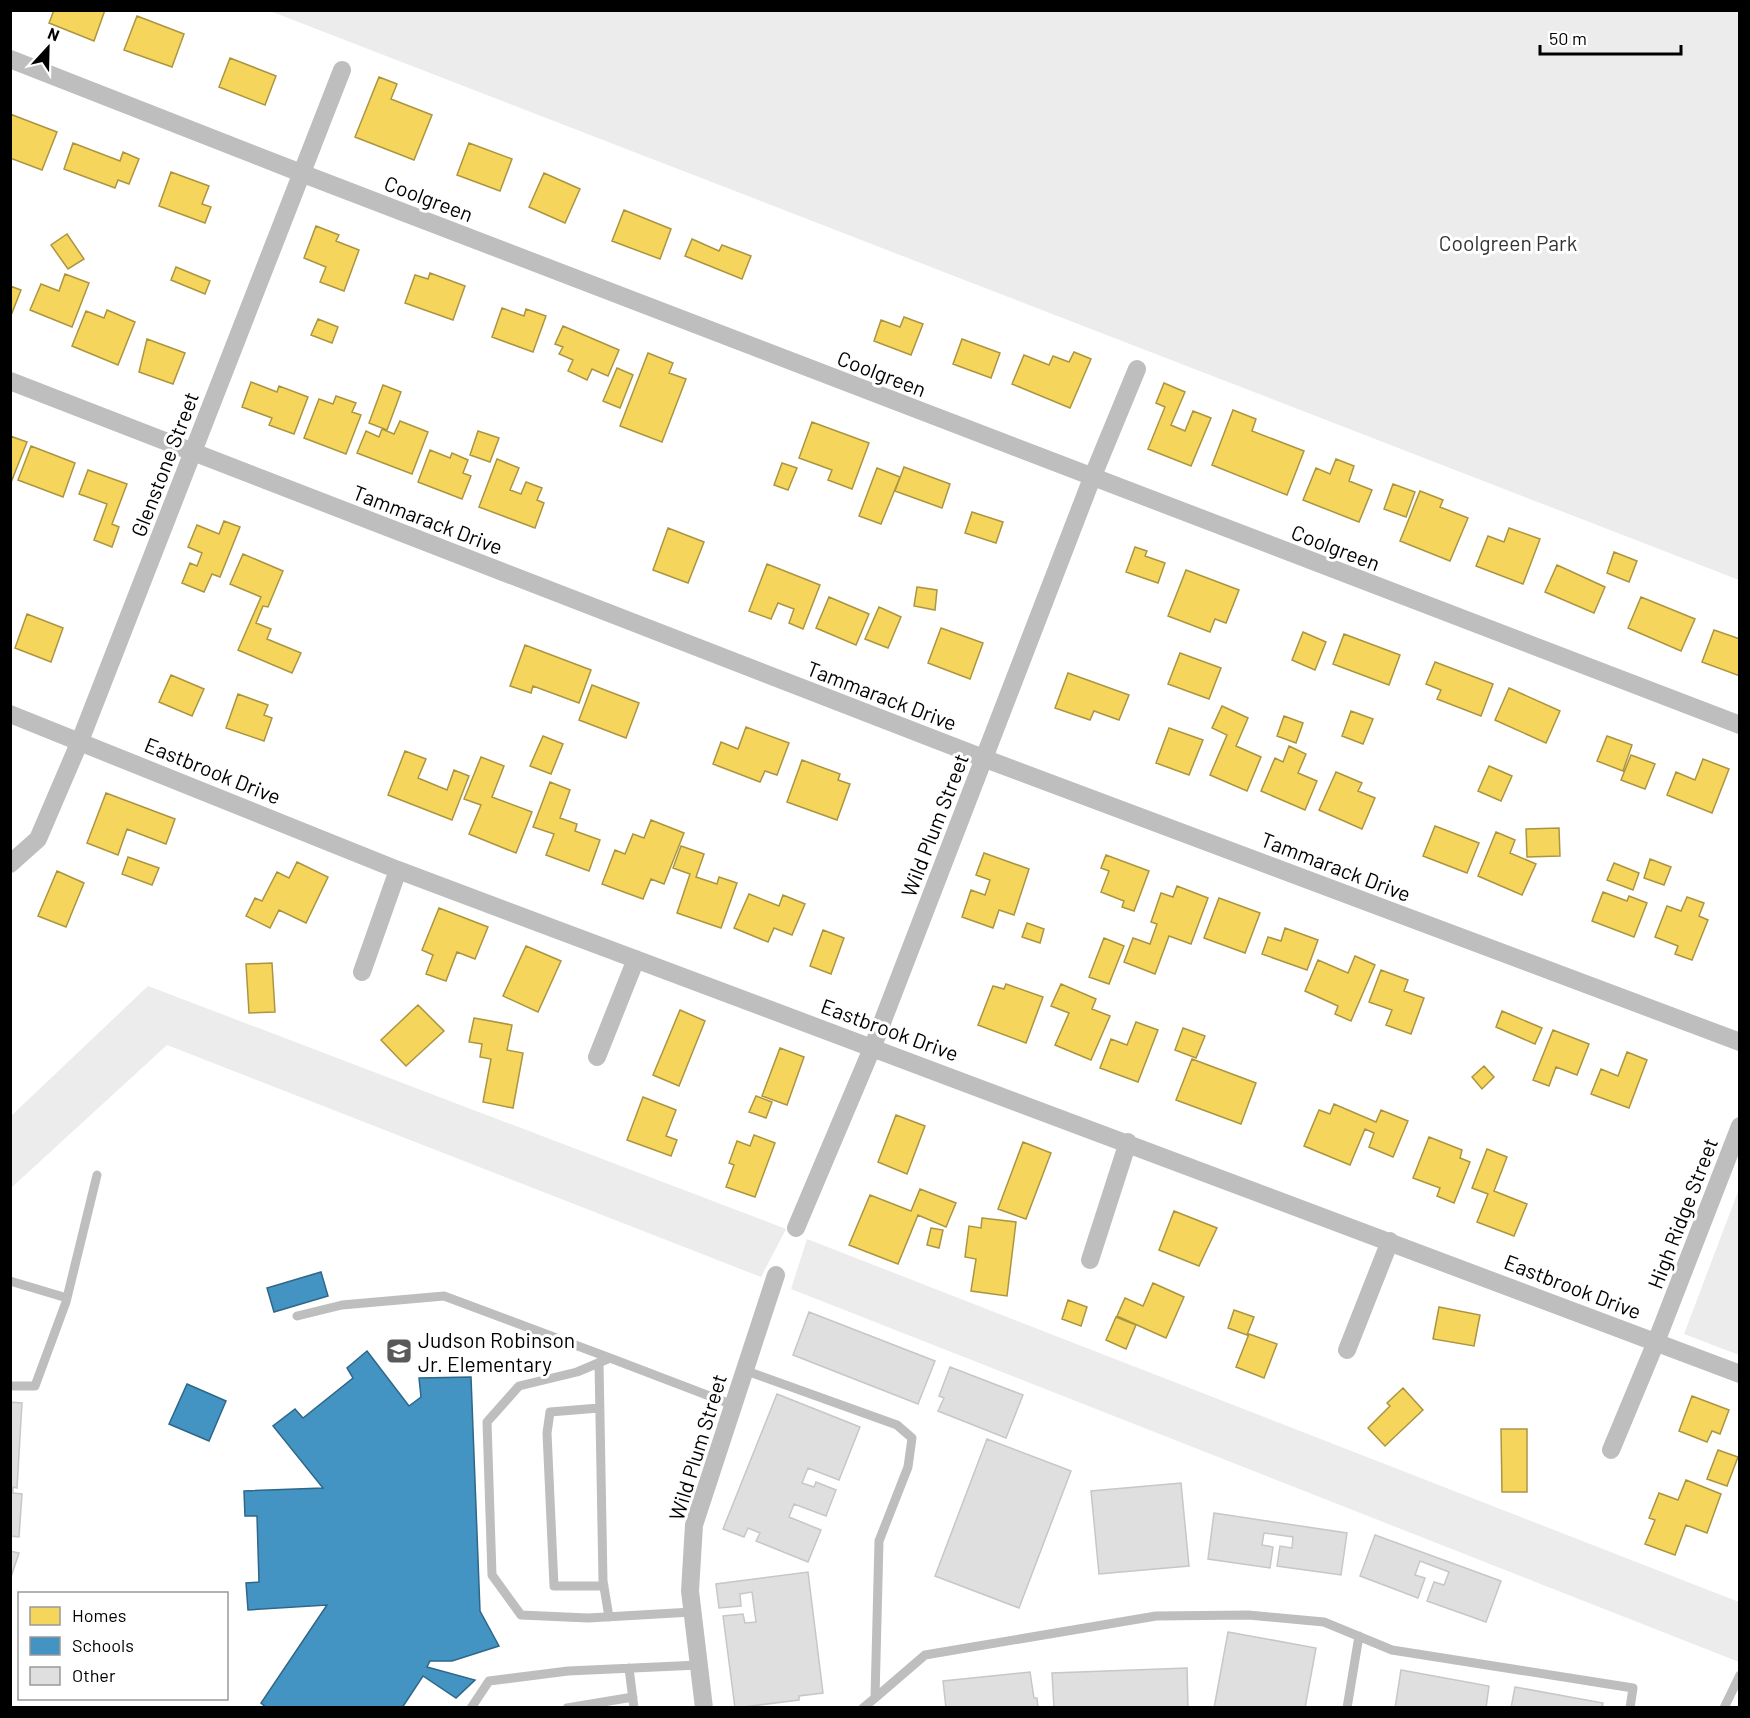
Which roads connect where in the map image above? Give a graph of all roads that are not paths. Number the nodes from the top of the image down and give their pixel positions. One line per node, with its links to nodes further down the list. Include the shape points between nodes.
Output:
1 (10, 59): 3 (street, Coolgreen)
2 (342, 70): 3 (street, Glenstone Street)
3 (301, 173): 6 (street, Glenstone Street); 7 (street, Coolgreen)
4 (1137, 369): 7 (street, Wild Plum Street)
5 (10, 381): 6 (street, Tammarack Drive)
6 (192, 452): 10 (street, Glenstone Street); 11 (street, Tammarack Drive)
7 (1092, 478): 9 (street, Coolgreen); 11 (street, Wild Plum Street)
8 (10, 714): 10 (street, Eastbrook Drive)
9 (1740, 725)
10 (80, 741): 12 (street, Glenstone Street, via 38,839); 13 (street, Eastbrook Drive)
11 (983, 758): 16 (street, Tammarack Drive); 17 (street, Wild Plum Street)
12 (10, 864)
13 (398, 870): 14 (street, Eastbrook Drive); 15 (street)
14 (636, 959): 17 (street, Eastbrook Drive); 18 (street)
15 (362, 972)
16 (1740, 1042)
17 (873, 1046): 20 (street, Eastbrook Drive); 22 (street, Wild Plum Street)
18 (597, 1057)
19 (1740, 1126): 29 (street, High Ridge Street)
20 (1128, 1142): 23 (street, Eastbrook Drive); 24 (street)
21 (96, 1175): 27 (lane)
22 (796, 1228)
23 (1390, 1241): 29 (street, Eastbrook Drive); 30 (street)
24 (1090, 1260)
25 (776, 1275): 33 (street, Wild Plum Street)
26 (10, 1281): 27 (lane)
27 (67, 1298): 35 (lane, via 35,1386)
28 (297, 1316): 31 (lane, via 342,1305 444,1296)
29 (1656, 1342): 34 (street, Eastbrook Drive); 38 (street, High Ridge Street)
30 (1347, 1350)
31 (610, 1358): 32 (lane); 36 (lane)
32 (599, 1363): 37 (lane); 41 (lane, via 519,1386 487,1422 492,1575 521,1616)
33 (744, 1370): 36 (street, Wild Plum Street); 46 (lane, via 897,1425 912,1438 908,1467 879,1541)
34 (1740, 1374)
35 (10, 1386)
36 (733, 1405): 40 (street, Wild Plum Street, via 694,1525)
37 (599, 1408): 39 (lane); 39 (lane, via 550,1412 547,1433 554,1586)
38 (1611, 1450)
39 (604, 1586): 41 (lane)
40 (692, 1612): 41 (lane); 43 (street, Wild Plum Street)
41 (609, 1617)
42 (1359, 1636): 46 (lane, via 1324,1622 1248,1615 1156,1616 926,1655); 52 (lane); 53 (lane, via 1392,1650 1633,1688)
43 (699, 1665): 44 (lane); 50 (street, Wild Plum Street)
44 (629, 1668): 47 (lane); 48 (lane, via 489,1681)
45 (1740, 1675): 54 (lane)
46 (875, 1698): 51 (lane)
47 (633, 1702): 49 (lane)
48 (471, 1707)
49 (567, 1707)
50 (704, 1707)
51 (862, 1707)
52 (1347, 1707)
53 (1630, 1707)
54 (1724, 1707)

